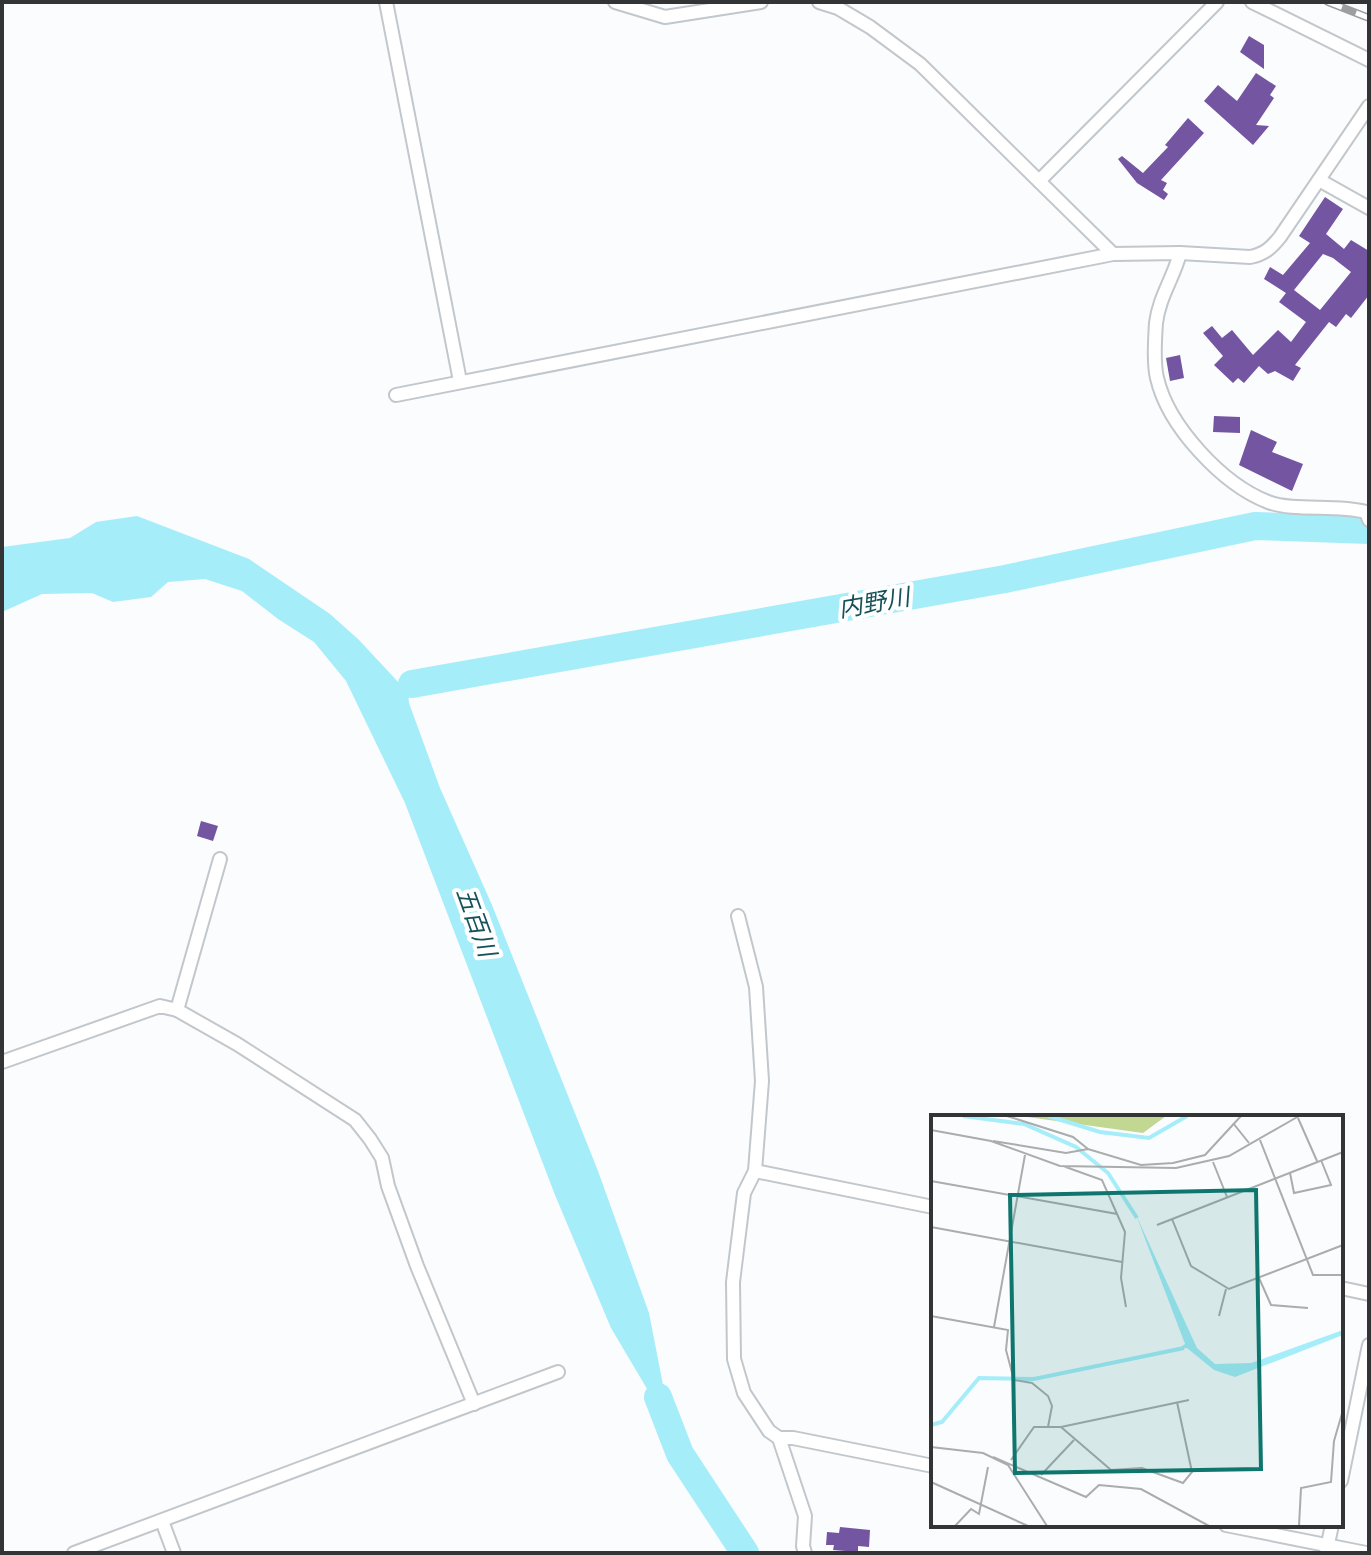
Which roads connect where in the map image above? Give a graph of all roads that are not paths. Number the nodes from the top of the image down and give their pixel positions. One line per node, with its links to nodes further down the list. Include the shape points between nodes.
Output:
1 (386, 2): 14 (street)
2 (615, 2): 3 (street, via 665,17)
3 (761, 2)
4 (819, 2): 10 (street, via 870,27 920,64)
5 (1217, 2): 10 (street)
6 (1252, 2): 7 (street)
7 (1369, 60)
8 (1369, 106): 9 (street)
9 (1319, 180): 11 (street); 12 (street, via 1270,250 1261,255)
10 (1039, 181): 13 (street)
11 (1369, 208)
12 (1180, 253): 13 (street); 16 (street, via 1159,308 1156,363 1159,386 1179,427 1212,464 1266,501 1347,508 1366,512)
13 (1113, 254): 14 (street)
14 (460, 381): 15 (street)
15 (396, 395)
16 (1369, 520)
17 (220, 859): 19 (street)
18 (738, 916): 21 (street, via 756,987 759,1024 762,1081)
19 (177, 1010): 20 (street, via 160,1006); 27 (street, via 355,1120 370,1139 382,1158 417,1266)
20 (2, 1062)
21 (755, 1171): 22 (street); 28 (street, via 744,1193 734,1269 734,1359 752,1407)
22 (931, 1207)
23 (1343, 1288): 24 (street)
24 (1369, 1294)
25 (1369, 1345): 30 (street)
26 (558, 1372): 27 (street)
27 (474, 1404): 31 (street)
28 (779, 1438): 29 (street); 37 (street, via 805,1516)
29 (931, 1466)
30 (1343, 1471)
31 (162, 1521): 35 (street); 36 (street)
32 (1234, 1527): 34 (street)
33 (1332, 1527): 34 (street)
34 (1327, 1549): 38 (street)
35 (74, 1553)
36 (174, 1553)
37 (805, 1553)
38 (1366, 1553)

